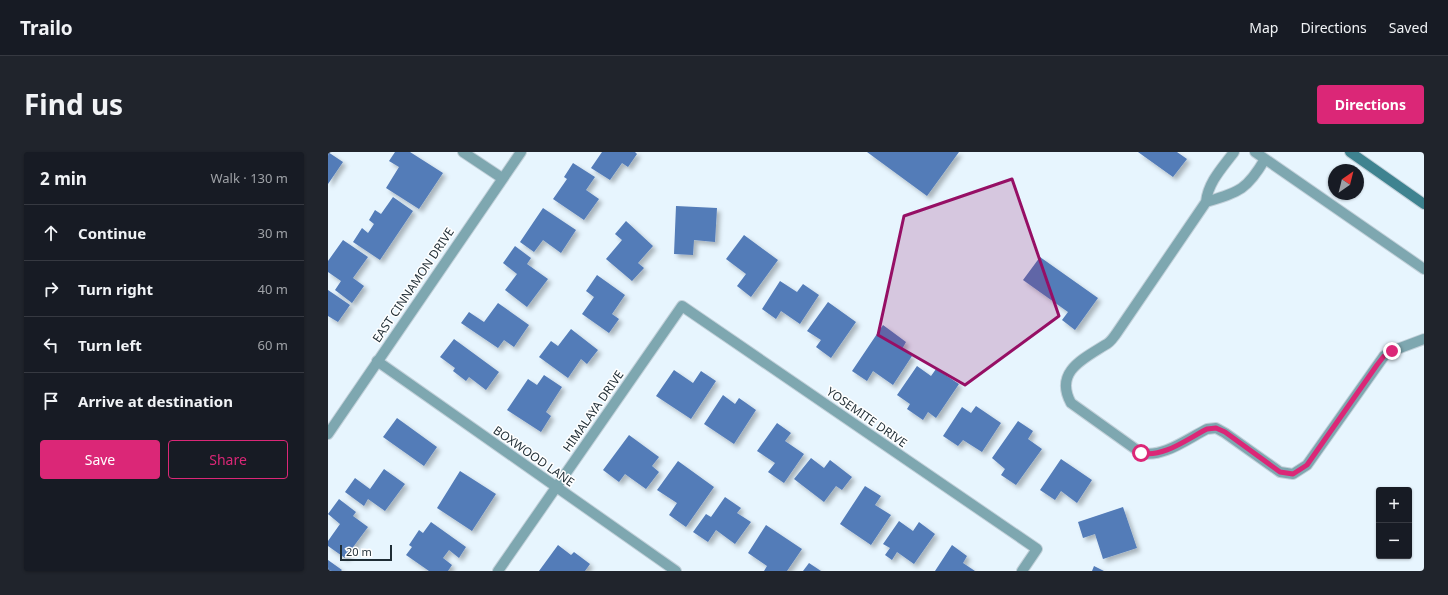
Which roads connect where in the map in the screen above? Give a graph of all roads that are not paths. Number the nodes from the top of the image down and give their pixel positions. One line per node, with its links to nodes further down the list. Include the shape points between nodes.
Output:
1 (464, 152): 7 (street)
2 (520, 152): 7 (street, EAST CINNAMON DRIVE)
3 (1234, 152): 8 (street, via 1215,177 1207,193)
4 (1255, 152): 6 (street)
5 (1350, 152): 9 (main road)
6 (1265, 159): 8 (street, via 1248,184 1237,192); 10 (street)
7 (502, 178): 13 (street, EAST CINNAMON DRIVE)
8 (1206, 202): 12 (street, via 1116,334 1107,345 1078,362 1065,384 1065,393 1071,403 1141,453 1160,453 1207,429 1216,428 1280,472 1293,474 1307,465 1384,356)
9 (1424, 204)
10 (1424, 269)
11 (682, 306): 15 (street, HIMALAYA DRIVE); 18 (street, YOSEMITE DRIVE, via 1037,549)
12 (1424, 339)
13 (376, 361): 14 (street, EAST CINNAMON DRIVE); 15 (street, BOXWOOD LANE)
14 (328, 434)
15 (556, 487): 16 (street, HIMALAYA DRIVE); 17 (street, BOXWOOD LANE)
16 (498, 571)
17 (676, 571)
18 (1022, 571)

